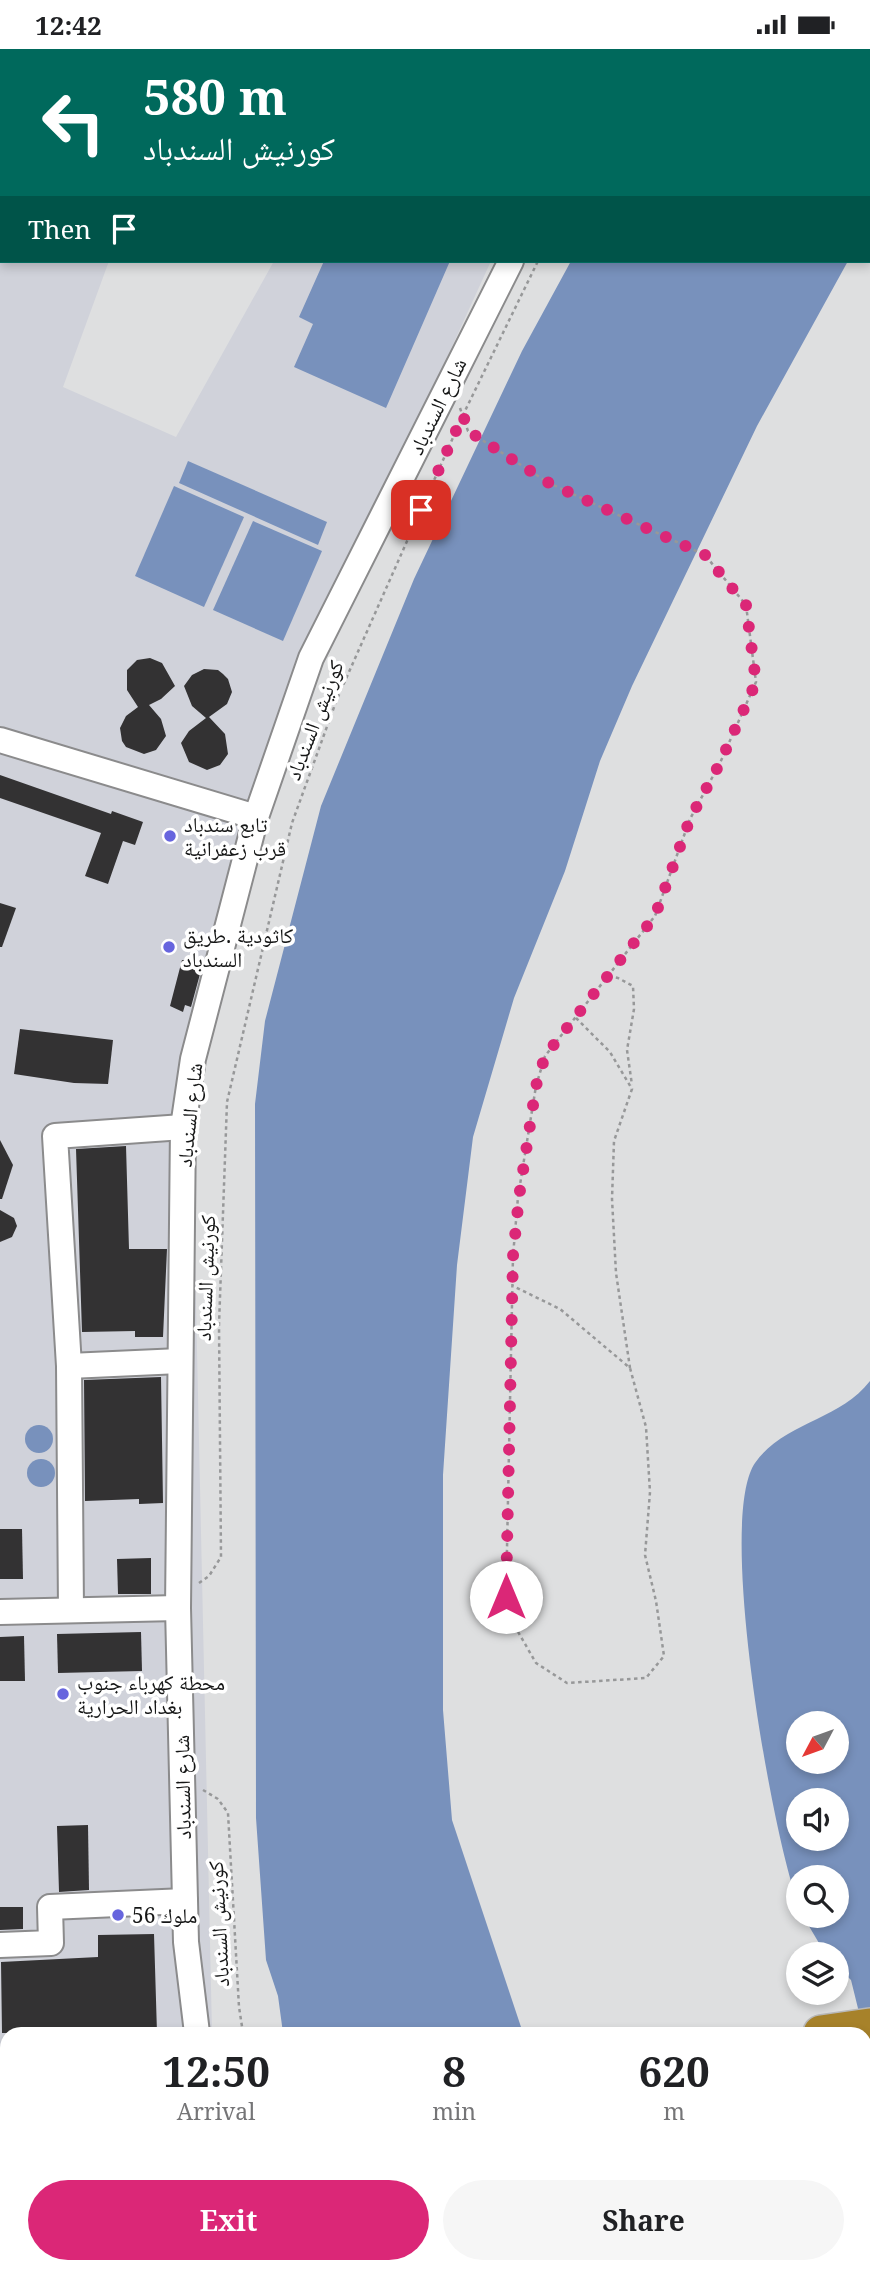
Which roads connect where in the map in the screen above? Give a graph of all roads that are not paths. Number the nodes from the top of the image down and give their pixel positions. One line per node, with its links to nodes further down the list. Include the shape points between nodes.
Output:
1 (510, 263): 3 (street, شارع السندباد, via 311,658)
2 (0, 740): 3 (street)
3 (257, 817): 4 (street, شارع السندباد, via 193,1059)
4 (183, 1127): 5 (street, شارع السندباد); 6 (street, via 55,1136)
5 (180, 1361): 6 (street); 7 (street, شارع السندباد)
6 (69, 1366): 8 (street)
7 (178, 1602): 8 (street); 10 (street, شارع السندباد)
8 (71, 1609): 9 (street)
9 (0, 1612)
10 (185, 1901): 11 (street, via 50,1907 51,1943); 12 (street, شارع السندباد)
11 (0, 1945)
12 (196, 2027)

